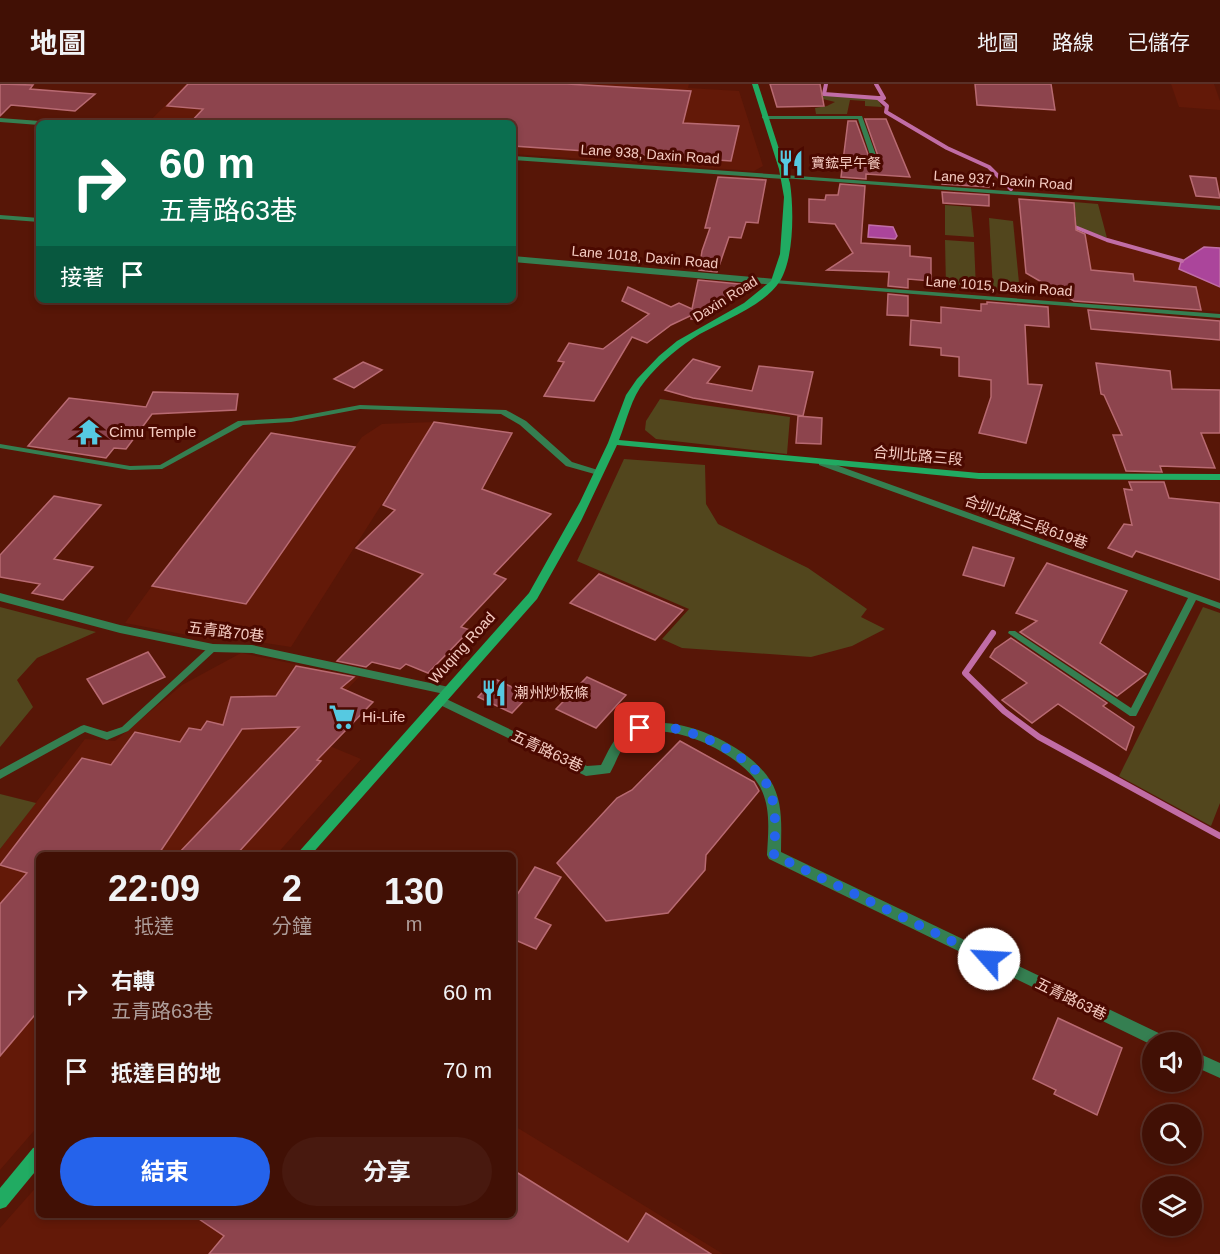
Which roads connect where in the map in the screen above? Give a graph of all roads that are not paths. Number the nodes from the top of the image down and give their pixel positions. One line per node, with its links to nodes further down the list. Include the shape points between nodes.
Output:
1 (755, 84): 2 (street, Daxin Road)
2 (764, 117): 6 (lane, via 860,117); 7 (street, Daxin Road)
3 (0, 120): 4 (street)
4 (36, 123)
5 (516, 158): 7 (street, Lane 938, Daxin Road)
6 (874, 158)
7 (784, 177): 8 (lane, Lane 937, Daxin Road); 12 (street, Daxin Road, via 787,228)
8 (1220, 208)
9 (0, 217): 10 (street)
10 (36, 219)
11 (516, 259): 12 (street, Lane 1018, Daxin Road)
12 (775, 282): 13 (lane, Lane 1015, Daxin Road); 14 (street, Daxin Road, via 666,354 639,383 626,405)
13 (1220, 316)
14 (614, 442): 16 (street, 合圳北路三段); 17 (street, Wuqing Road)
15 (0, 446): 17 (lane, via 130,468 162,467 241,423 291,420 360,407 503,412 523,423 570,464)
16 (822, 463): 18 (street, 合圳北路三段, via 979,476); 20 (lane, 合圳北路三段619巷)
17 (598, 473): 24 (street, Wuqing Road, via 533,596)
18 (1220, 477)
19 (0, 597): 23 (street, 五青路70巷, via 120,629)
20 (1193, 597): 21 (lane, 合圳北路三段619巷); 22 (lane, via 1133,714)
21 (1220, 606)
22 (1012, 633)
23 (213, 648): 24 (street, 五青路70巷, via 252,649); 25 (lane, via 124,729 107,736 84,728)
24 (445, 695): 26 (street, Wuqing Road); 27 (street, 五青路63巷, via 586,771 605,770 626,735 640,728 670,727 710,739 740,757 766,783 775,813 774,855)
25 (0, 775)
26 (306, 852)
27 (1142, 1032)
28 (1202, 1062): 29 (street)
29 (1220, 1071)
30 (36, 1158): 31 (street)
31 (0, 1201)

